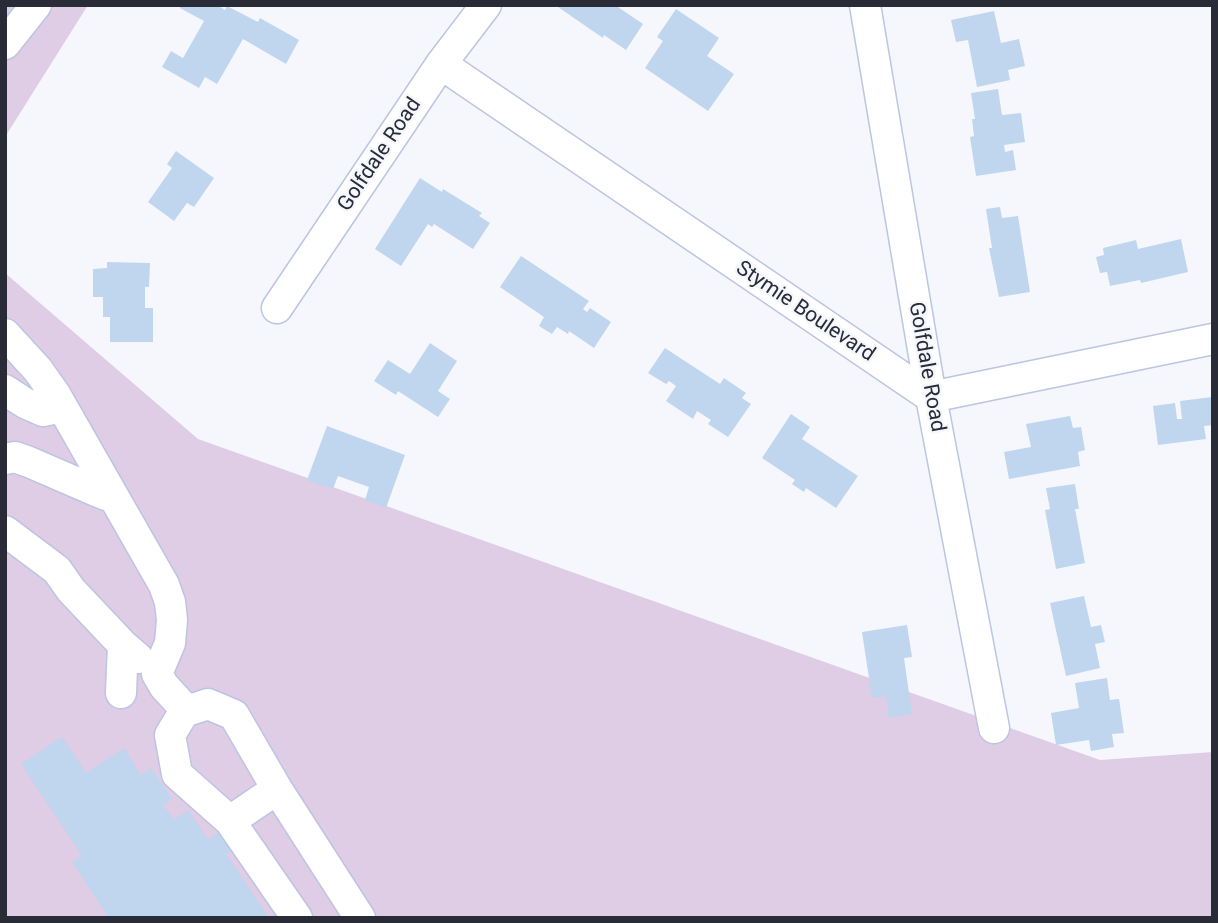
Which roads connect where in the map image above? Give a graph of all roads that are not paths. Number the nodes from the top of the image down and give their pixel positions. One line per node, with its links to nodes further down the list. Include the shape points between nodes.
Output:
1 (36, 5): 4 (street)
2 (486, 5): 5 (street, Golfdale Road)
3 (865, 5): 10 (street, Golfdale Road)
4 (5, 44)
5 (441, 64): 6 (street, Golfdale Road); 10 (street, Stymie Boulevard)
6 (277, 308)
7 (5, 334): 11 (street, via 38,370)
8 (1213, 339): 10 (street)
9 (5, 390): 11 (street, via 43,411)
10 (930, 397): 19 (street, Golfdale Road)
11 (62, 407): 13 (street)
12 (5, 459): 13 (street, via 15,457 106,495)
13 (111, 493): 16 (street, via 170,602 170,643)
14 (5, 531): 15 (street, via 57,570)
15 (123, 645): 16 (street); 17 (street)
16 (157, 674): 18 (street)
17 (121, 693)
18 (187, 711): 20 (street, via 208,704 234,715); 21 (street, via 170,735 177,774)
19 (994, 729)
20 (277, 789): 21 (street); 23 (street)
21 (230, 821): 22 (street)
22 (298, 918)
23 (360, 918)

